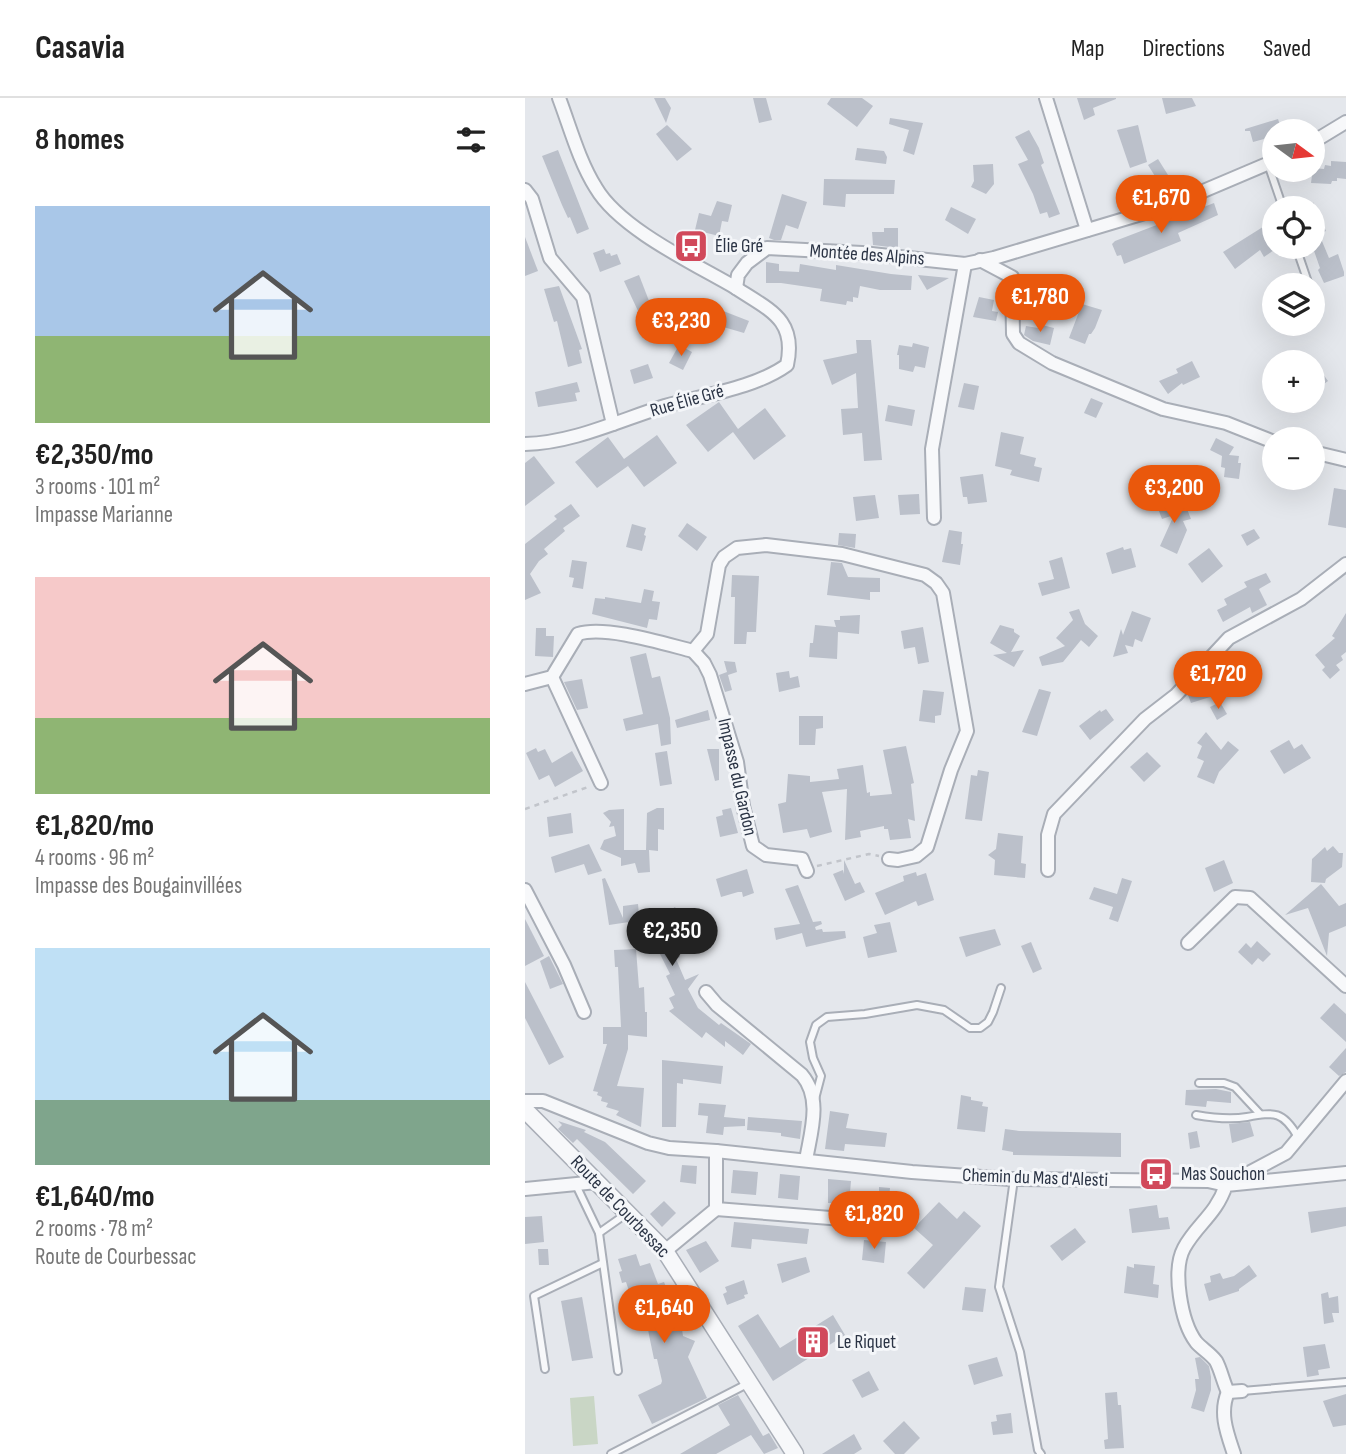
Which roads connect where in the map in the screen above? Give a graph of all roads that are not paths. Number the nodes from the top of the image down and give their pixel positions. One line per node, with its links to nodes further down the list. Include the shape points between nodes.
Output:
1 (559, 98): 10 (street, via 591,180 611,208 647,236)
2 (1046, 98): 7 (street)
3 (1346, 122): 4 (street)
4 (1325, 135)
5 (1262, 166): 7 (street, Montée des Alpins, via 1168,206)
6 (525, 190): 11 (street, via 550,258 583,297)
7 (1087, 230): 8 (street, Montée des Alpins)
8 (980, 260): 9 (street, Montée des Alpins); 12 (street, via 1012,277 1013,334 1019,343 1052,363 1163,409 1226,423)
9 (965, 264): 10 (street, Montée des Alpins, via 767,248 747,263); 16 (street, via 932,449)
10 (736, 288): 11 (street, Rue Élie Gré, via 779,316 791,349 787,365 771,377)
11 (613, 424): 13 (street, Rue Élie Gré)
12 (1262, 437)
13 (525, 444)
14 (1325, 455): 15 (street)
15 (1346, 460)
16 (934, 518)
17 (1346, 564): 23 (street, via 1301,599 1229,638 1177,695 1145,719 1054,814 1048,835)
18 (693, 652): 19 (street, via 586,631 578,634); 22 (street, via 707,634 719,565 737,548 766,545 842,554 925,575 936,583 943,593 967,731 927,847 916,856); 24 (street, Impasse du Gardon, via 710,675 737,762 754,846 766,855 802,859)
19 (552, 677): 20 (street); 21 (street)
20 (525, 684)
21 (601, 783)
22 (889, 859)
23 (1048, 870)
24 (807, 871)
25 (525, 890): 30 (street)
26 (1188, 943): 27 (street, via 1235,897 1250,898)
27 (1346, 986)
28 (1001, 988): 34 (lane, via 988,1022 979,1028 970,1028 944,1010 917,1005 827,1017 816,1025 810,1042 821,1076)
29 (706, 992): 34 (street, via 802,1075 811,1085)
30 (584, 1012)
31 (1346, 1081): 38 (street)
32 (1199, 1083): 36 (lane, via 1235,1087)
33 (525, 1101): 39 (street, Chemin du Mas d'Alesti, via 543,1101 648,1143)
34 (814, 1101): 40 (street)
35 (525, 1110): 43 (street, Route de Courbessac)
36 (1260, 1114): 37 (lane, via 1216,1119); 38 (lane, via 1276,1114 1288,1121)
37 (1196, 1115)
38 (1298, 1137): 45 (street, via 1286,1153)
39 (716, 1151): 40 (street, Chemin du Mas d'Alesti); 47 (street)
40 (806, 1160): 42 (street, Chemin du Mas d'Alesti)
41 (1346, 1173): 45 (street, Chemin du Mas d'Alesti)
42 (1014, 1179): 45 (street, Chemin du Mas d'Alesti); 61 (lane, via 999,1287 1020,1352)
43 (597, 1182): 44 (street); 48 (street, Route de Courbessac)
44 (576, 1184): 46 (street); 50 (lane)
45 (1226, 1185): 58 (street, via 1210,1217 1183,1250 1178,1280 1196,1342 1218,1365)
46 (525, 1189)
47 (716, 1209): 49 (street, via 843,1219); 51 (street)
48 (628, 1213): 50 (lane); 51 (street, Route de Courbessac)
49 (849, 1225)
50 (599, 1233): 52 (lane)
51 (665, 1251): 55 (street, Route de Courbessac)
52 (603, 1263): 53 (lane, via 534,1296); 54 (lane)
53 (545, 1369)
54 (618, 1371)
55 (750, 1382): 59 (lane); 60 (street, Route de Courbessac)
56 (1346, 1382): 57 (lane)
57 (1242, 1391): 58 (street)
58 (1228, 1392): 62 (street, via 1223,1404)
59 (611, 1454)
60 (795, 1454)
61 (1041, 1454)
62 (1234, 1454)

